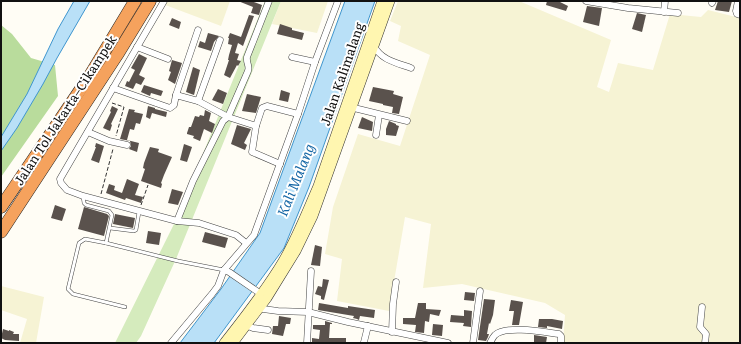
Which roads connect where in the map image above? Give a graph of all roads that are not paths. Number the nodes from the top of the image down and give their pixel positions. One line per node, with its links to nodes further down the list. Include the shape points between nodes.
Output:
1 (128, 1): 38 (highway, Jalan Tol Jakarta–Cikampek, via 78,84)
2 (135, 1): 39 (highway, via 89,77)
3 (142, 1): 41 (highway, via 94,80)
4 (150, 1): 44 (highway, Jalan Tol Jakarta–Cikampek)
5 (164, 1): 19 (street)
6 (269, 1): 30 (street, via 248,57 248,71)
7 (338, 1): 22 (street)
8 (382, 1): 18 (main road, Jalan Kalimalang)
9 (390, 1): 18 (main road, Jalan Kalimalang)
10 (586, 1): 13 (street)
11 (665, 1): 13 (street)
12 (738, 1): 15 (street, via 736,11)
13 (664, 12): 14 (street)
14 (678, 13)
15 (740, 15)
16 (198, 30): 25 (street)
17 (220, 40): 26 (street)
18 (370, 45): 23 (street, via 384,58); 27 (main road, Jalan Kalimalang)
19 (137, 46): 21 (street); 24 (street)
20 (292, 57): 22 (street)
21 (168, 59)
22 (315, 62): 28 (street)
23 (411, 68)
24 (113, 88): 25 (street, via 170,108 174,105); 33 (street)
25 (176, 95): 26 (street)
26 (198, 102): 30 (street)
27 (348, 107): 29 (street); 51 (main road, Jalan Kalimalang, via 306,214 282,261); 52 (main road, Jalan Kalimalang, via 313,216 296,251)
28 (298, 114): 32 (street, via 264,106); 36 (street)
29 (380, 115): 31 (street); 34 (street)
30 (228, 117): 32 (street); 42 (street, via 223,121 193,181)
31 (407, 121)
32 (256, 126): 36 (street, via 252,152)
33 (88, 132): 35 (street, via 109,141); 37 (street, via 60,179 67,190)
34 (376, 135)
35 (128, 145)
36 (280, 164): 45 (street, via 254,235)
37 (83, 196): 40 (street); 43 (lane, via 86,205 111,212)
38 (1, 197)
39 (1, 207)
40 (139, 212): 42 (street); 43 (lane, via 136,230)
41 (1, 218)
42 (177, 221): 45 (street, via 199,223 236,235)
43 (110, 228): 46 (lane)
44 (1, 232)
45 (246, 242): 47 (street)
46 (106, 243): 47 (lane); 53 (lane, via 85,239 79,243 68,289 73,294)
47 (227, 271): 51 (street); 63 (street, via 215,290)
48 (311, 272): 55 (street)
49 (396, 282): 59 (street)
50 (480, 291): 66 (street)
51 (258, 292): 52 (main road, Jalan Kalimalang)
52 (257, 305): 55 (street, via 263,309); 56 (main road, Jalan Kalimalang)
53 (125, 307)
54 (702, 307): 69 (street, via 700,327 706,334)
55 (308, 312): 57 (street); 64 (street)
56 (243, 324): 58 (street); 61 (main road, Jalan Kalimalang)
57 (368, 326): 59 (street); 62 (street)
58 (268, 330)
59 (392, 332): 60 (street)
60 (425, 341): 65 (street)
61 (228, 342)
62 (364, 342)
63 (171, 343)
64 (307, 343)
65 (448, 343)
66 (472, 343)
67 (490, 343): 68 (street, via 499,332 510,330 559,334)
68 (561, 343)
69 (705, 343)

